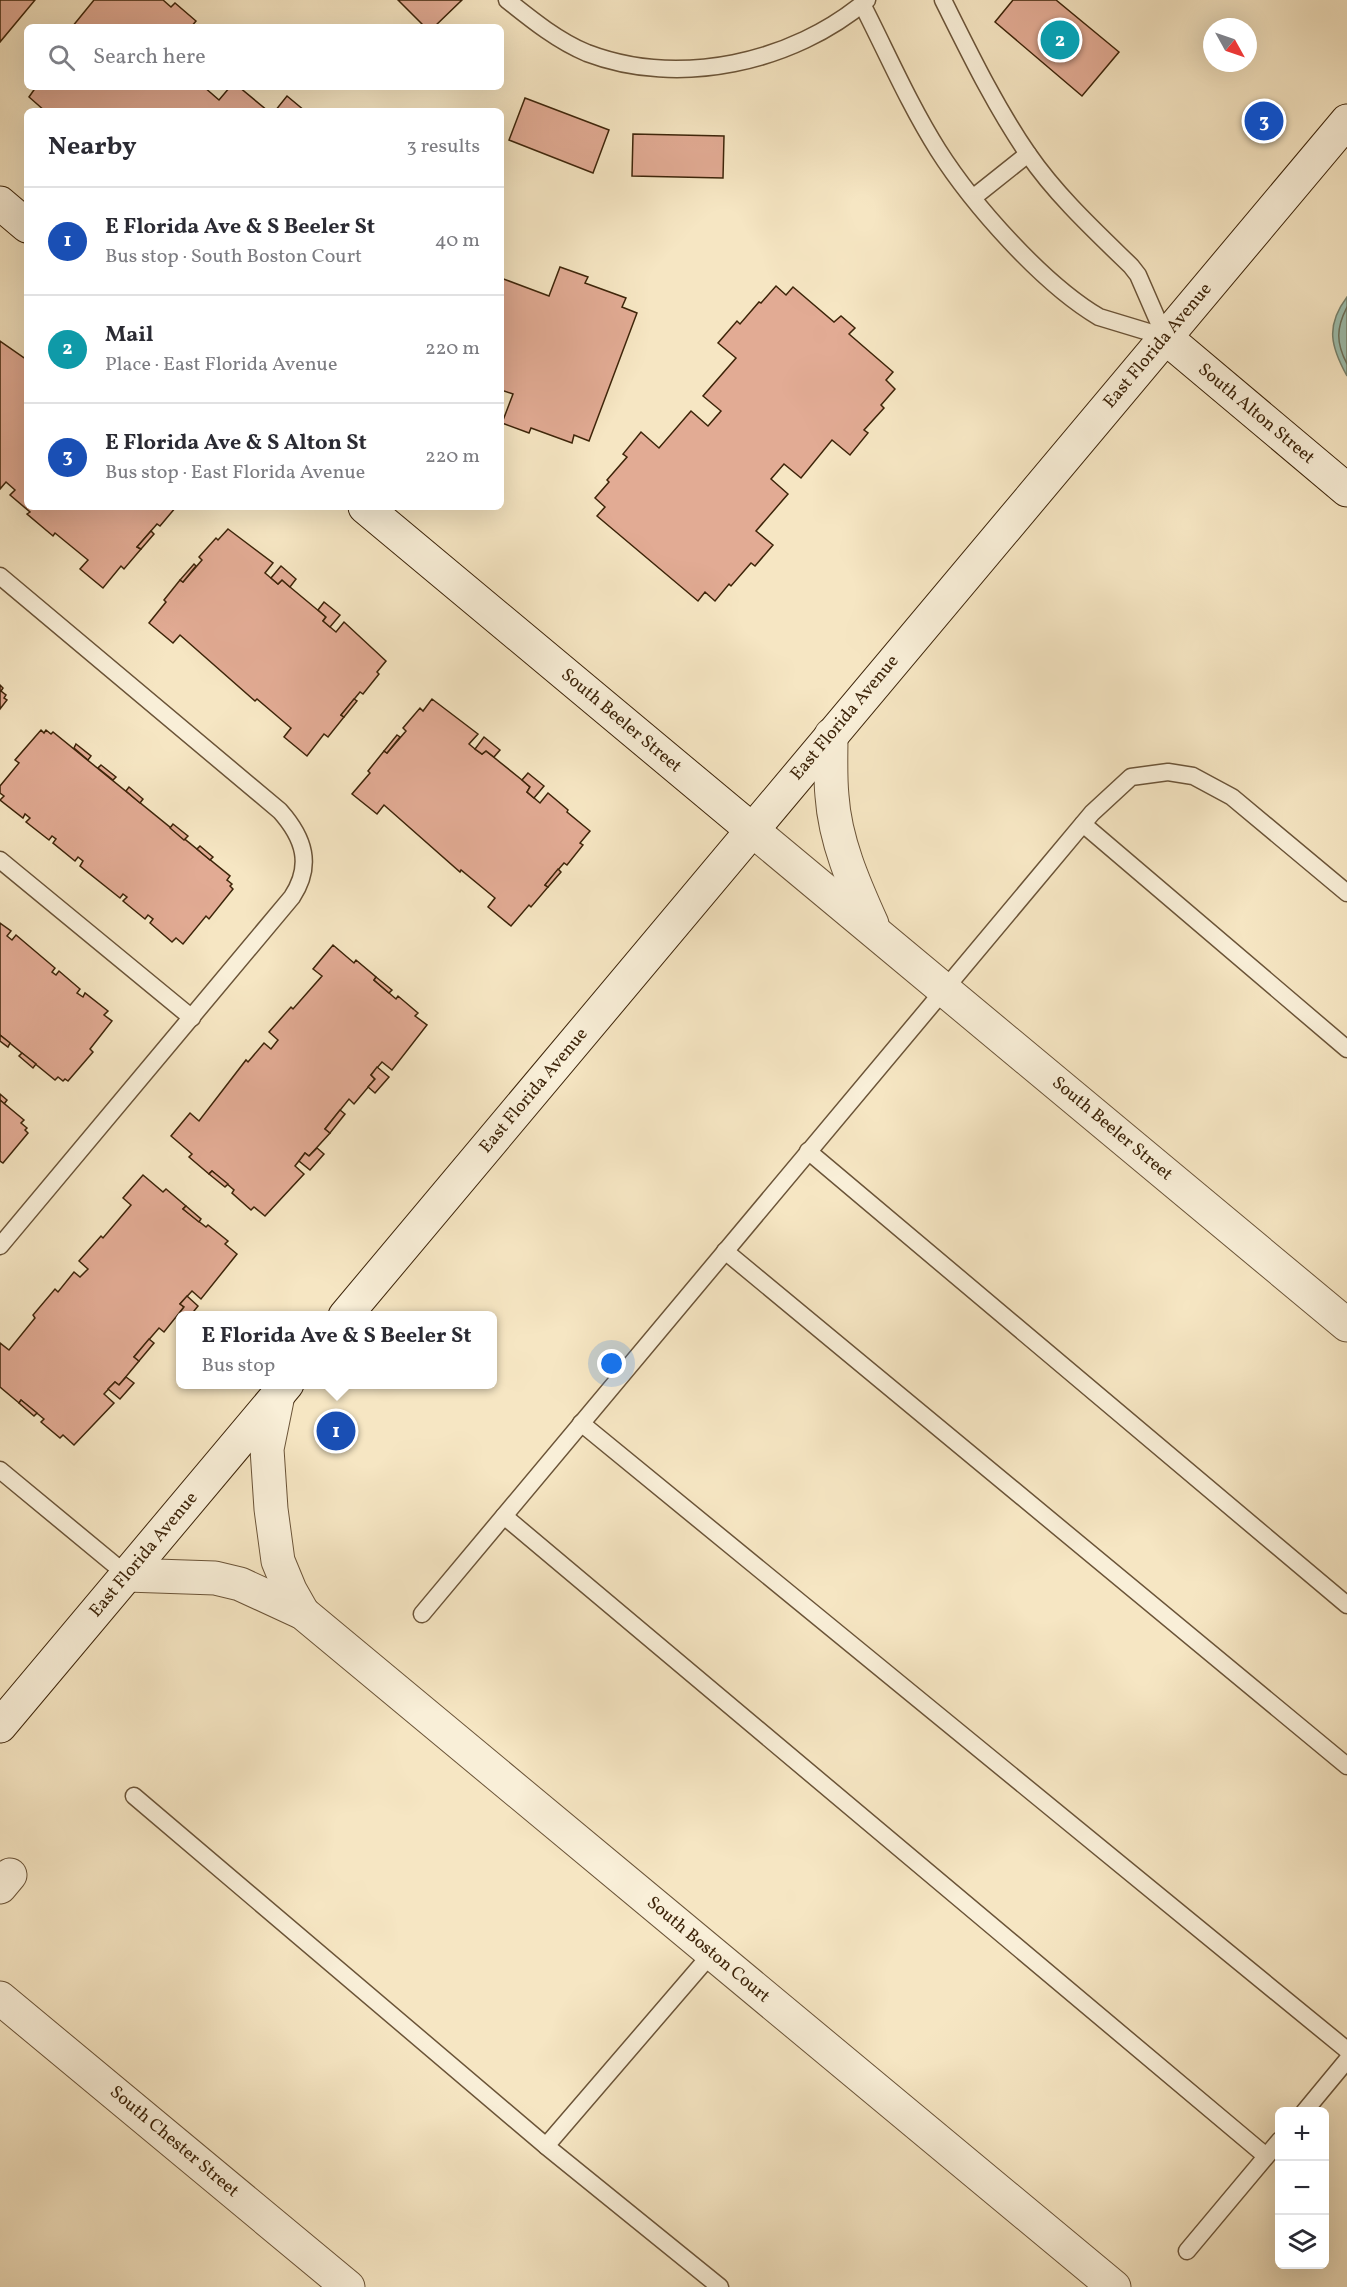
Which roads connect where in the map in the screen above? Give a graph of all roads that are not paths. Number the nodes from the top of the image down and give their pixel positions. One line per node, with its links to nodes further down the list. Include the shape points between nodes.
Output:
1 (507, 0): 3 (lane, via 541,27 585,52 622,64 658,69 714,66 767,55 807,39)
2 (943, 0): 5 (lane)
3 (865, 2): 6 (lane, via 929,134)
4 (1347, 121): 9 (street, East Florida Avenue)
5 (1028, 154): 6 (lane); 9 (lane, via 1138,275)
6 (974, 197): 9 (lane, via 1011,241 1080,305 1099,316)
7 (0, 203): 8 (street)
8 (24, 223)
9 (1165, 337): 10 (street, South Alton Street); 13 (street, East Florida Avenue)
10 (1347, 490)
11 (369, 510): 15 (street, South Beeler Street)
12 (0, 576): 20 (lane, via 264,796 295,829 303,849 298,889)
13 (831, 735): 15 (street, East Florida Avenue); 18 (street, South Beeler Street, via 832,797 840,837 851,879)
14 (1083, 824): 17 (lane, via 1131,777 1168,772 1193,776 1232,797); 19 (lane); 21 (lane)
15 (751, 829): 18 (street, South Beeler Street); 25 (street, East Florida Avenue)
16 (0, 860): 20 (lane)
17 (1347, 893)
18 (877, 934): 19 (street, South Beeler Street)
19 (944, 989): 22 (lane); 26 (street, South Beeler Street)
20 (192, 1018): 23 (lane)
21 (1347, 1049)
22 (808, 1151): 24 (lane); 32 (lane)
23 (0, 1246)
24 (725, 1251): 28 (lane); 36 (lane)
25 (349, 1311)
26 (1347, 1325)
27 (283, 1390): 31 (street, East Florida Avenue); 33 (street, South Boston Court, via 267,1449 271,1509 278,1561)
28 (581, 1423): 30 (lane); 40 (lane)
29 (0, 1470): 31 (lane)
30 (504, 1516): 34 (lane); 45 (lane)
31 (127, 1575): 33 (street, South Boston Court, via 215,1578 240,1584); 35 (street, East Florida Avenue)
32 (1347, 1605)
33 (303, 1613): 38 (street, South Boston Court)
34 (422, 1614)
35 (0, 1726)
36 (1347, 1766)
37 (135, 1796): 43 (lane)
38 (712, 1953): 43 (lane); 49 (street, South Boston Court)
39 (0, 1998): 47 (street, South Chester Street)
40 (1347, 2050)
41 (1347, 2060): 42 (lane)
42 (1308, 2107)
43 (546, 2146): 48 (lane)
44 (1275, 2146): 45 (lane)
45 (1266, 2156): 46 (lane)
46 (1187, 2252)
47 (348, 2287)
48 (720, 2287)
49 (1114, 2287)

